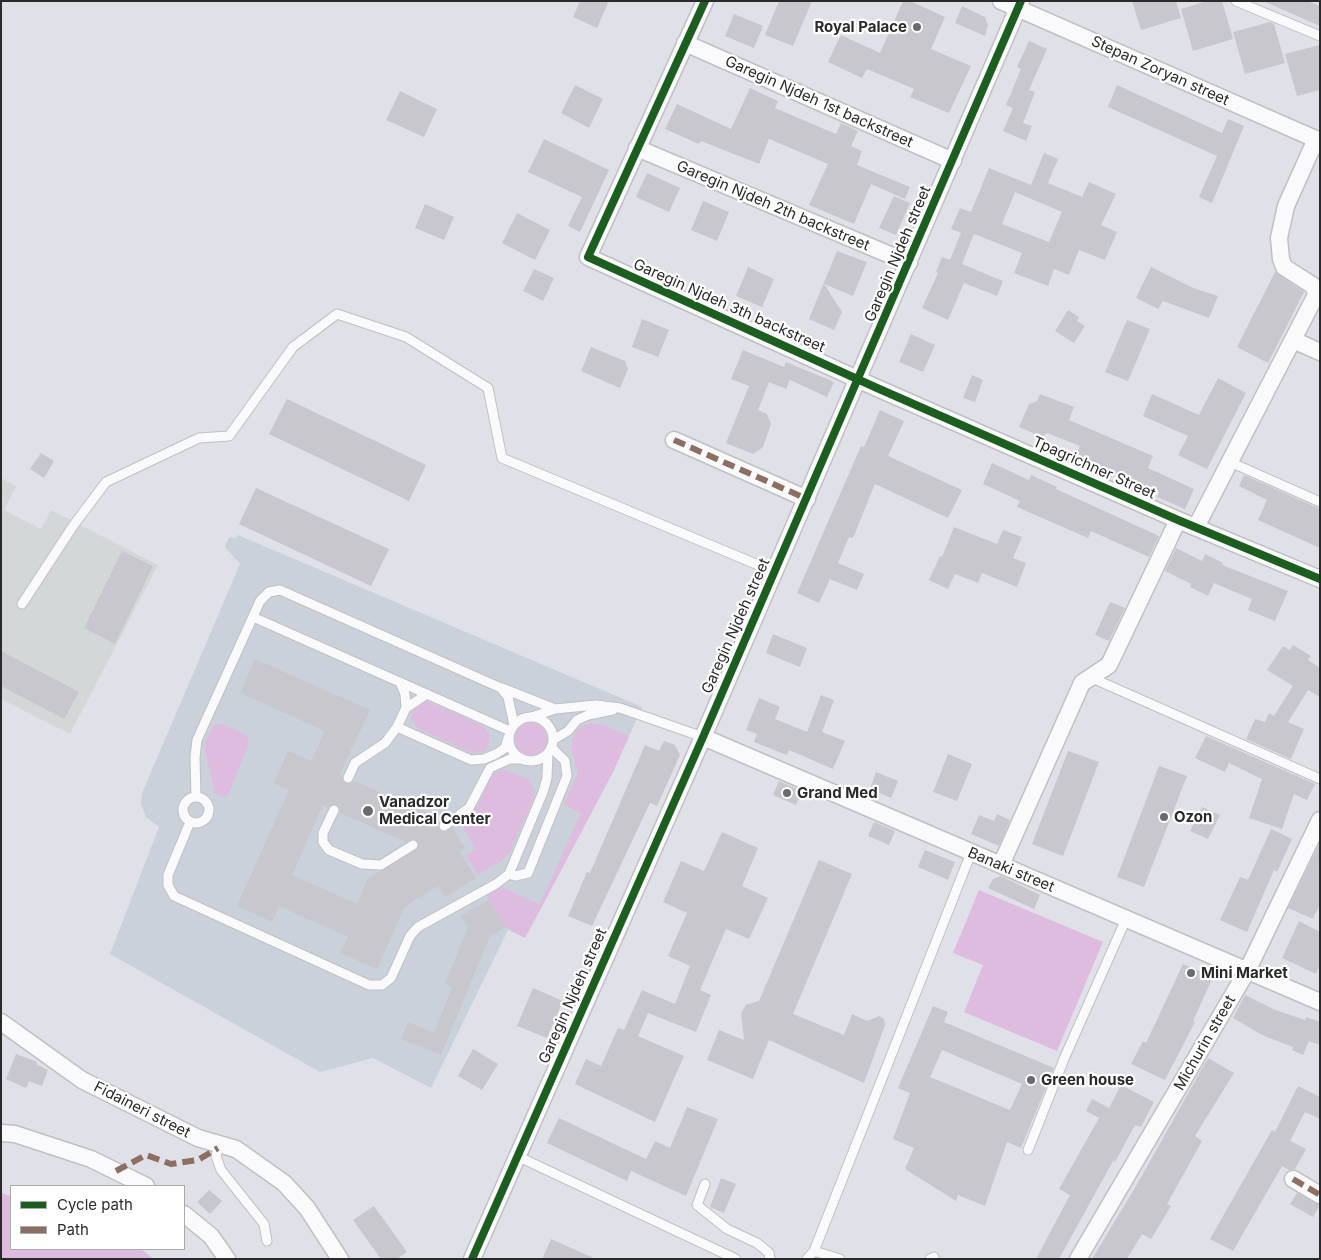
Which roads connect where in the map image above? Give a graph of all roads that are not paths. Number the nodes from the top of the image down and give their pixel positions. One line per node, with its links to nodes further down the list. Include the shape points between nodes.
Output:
1 (705, 1): 6 (street)
2 (1001, 1): 4 (street, Stepan Zoryan street)
3 (1236, 1): 5 (lane)
4 (1020, 5): 7 (street, Stepan Zoryan street); 9 (street, Garegin Njdeh street)
5 (1320, 36)
6 (685, 43): 8 (street); 9 (street, Garegin Njdeh 1st backstreet)
7 (1318, 140): 11 (street, via 1286,206 1279,238 1284,267 1316,291)
8 (637, 148): 10 (street, Garegin Njdeh 2th backstreet); 13 (street, Garegin Njdeh 3th backstreet, via 588,257)
9 (953, 161): 10 (street, Garegin Njdeh street)
10 (909, 263): 13 (street, Garegin Njdeh street)
11 (1293, 340): 12 (street); 15 (street)
12 (1320, 352)
13 (859, 379): 16 (street, Garegin Njdeh street); 18 (street, Tpagrichner Street)
14 (674, 440): 16 (street)
15 (1230, 462): 17 (lane); 19 (street)
16 (807, 499): 20 (street, Garegin Njdeh street)
17 (1320, 502)
18 (1178, 520): 19 (street, Tpagrichner Street); 24 (street, via 1109,665)
19 (1196, 528): 21 (street, Tpagrichner Street)
20 (775, 572): 22 (lane, via 502,458 488,388 406,337 337,314 293,347 229,436 199,438 106,482); 34 (street, Garegin Njdeh street)
21 (1320, 579)
22 (22, 604)
23 (254, 617): 25 (lane); 26 (lane, via 260,601 269,592 280,590); 39 (lane, via 198,740)
24 (1092, 678): 38 (lane); 47 (street, via 1082,683)
25 (400, 682): 27 (lane); 28 (lane)
26 (501, 688): 30 (lane); 33 (lane, via 508,697)
27 (427, 694): 28 (lane); 33 (lane)
28 (406, 708): 32 (lane)
29 (620, 708): 30 (lane, via 596,705); 34 (lane); 35 (lane, via 577,720)
30 (555, 709): 31 (lane)
31 (532, 717): 33 (lane, via 525,717); 35 (lane, via 545,722 552,734)
32 (398, 728): 33 (lane, via 471,760 496,754 504,748); 37 (lane, via 385,743 355,763)
33 (511, 731): 36 (lane, via 512,751)
34 (703, 737): 46 (street, Banaki street); 56 (street, Garegin Njdeh street)
35 (551, 747): 36 (lane, via 536,760); 48 (lane, via 543,792); 48 (lane, via 565,761 567,776 528,873)
36 (522, 759): 43 (lane, via 510,759 490,768 469,808)
37 (348, 778)
38 (1320, 779)
39 (196, 797): 42 (lane, via 184,805 183,815); 42 (lane, via 206,801 209,811 200,823)
40 (334, 810): 45 (lane, via 323,833 323,842 329,850 353,861 370,866 381,865)
41 (1320, 820): 44 (street, Michurin street)
42 (190, 822): 48 (lane, via 168,875 168,885 174,896 369,985 382,986 391,978 410,936 418,927 496,884)
43 (444, 826)
44 (1316, 839): 50 (street, Michurin street)
45 (413, 845)
46 (971, 853): 47 (street, Banaki street); 63 (lane)
47 (1001, 866): 49 (street, Banaki street)
48 (508, 874)
49 (1126, 919): 50 (street, Banaki street); 55 (lane)
50 (1247, 971): 51 (street, Banaki street); 71 (street, Michurin street)
51 (1320, 1002)
52 (1, 1022): 54 (street, Fidaineri street, via 82,1080 198,1138)
53 (1, 1133): 59 (street, via 15,1134 91,1159)
54 (225, 1145): 62 (lane, via 218,1148 216,1156 221,1170 264,1224); 65 (street, Fidaineri street, via 236,1149 284,1183 307,1208)
55 (1028, 1150)
56 (517, 1156): 66 (street, Garegin Njdeh street); 67 (lane)
57 (1292, 1179): 60 (street)
58 (705, 1184): 68 (lane, via 697,1204 727,1229 757,1244)
59 (144, 1185)
60 (1320, 1196)
61 (185, 1215): 64 (street, via 211,1236)
62 (267, 1241)
63 (814, 1251): 69 (lane); 70 (lane)
64 (227, 1259)
65 (340, 1259)
66 (472, 1259)
67 (736, 1259)
68 (770, 1259)
69 (807, 1259)
70 (840, 1259)
71 (1078, 1259)

